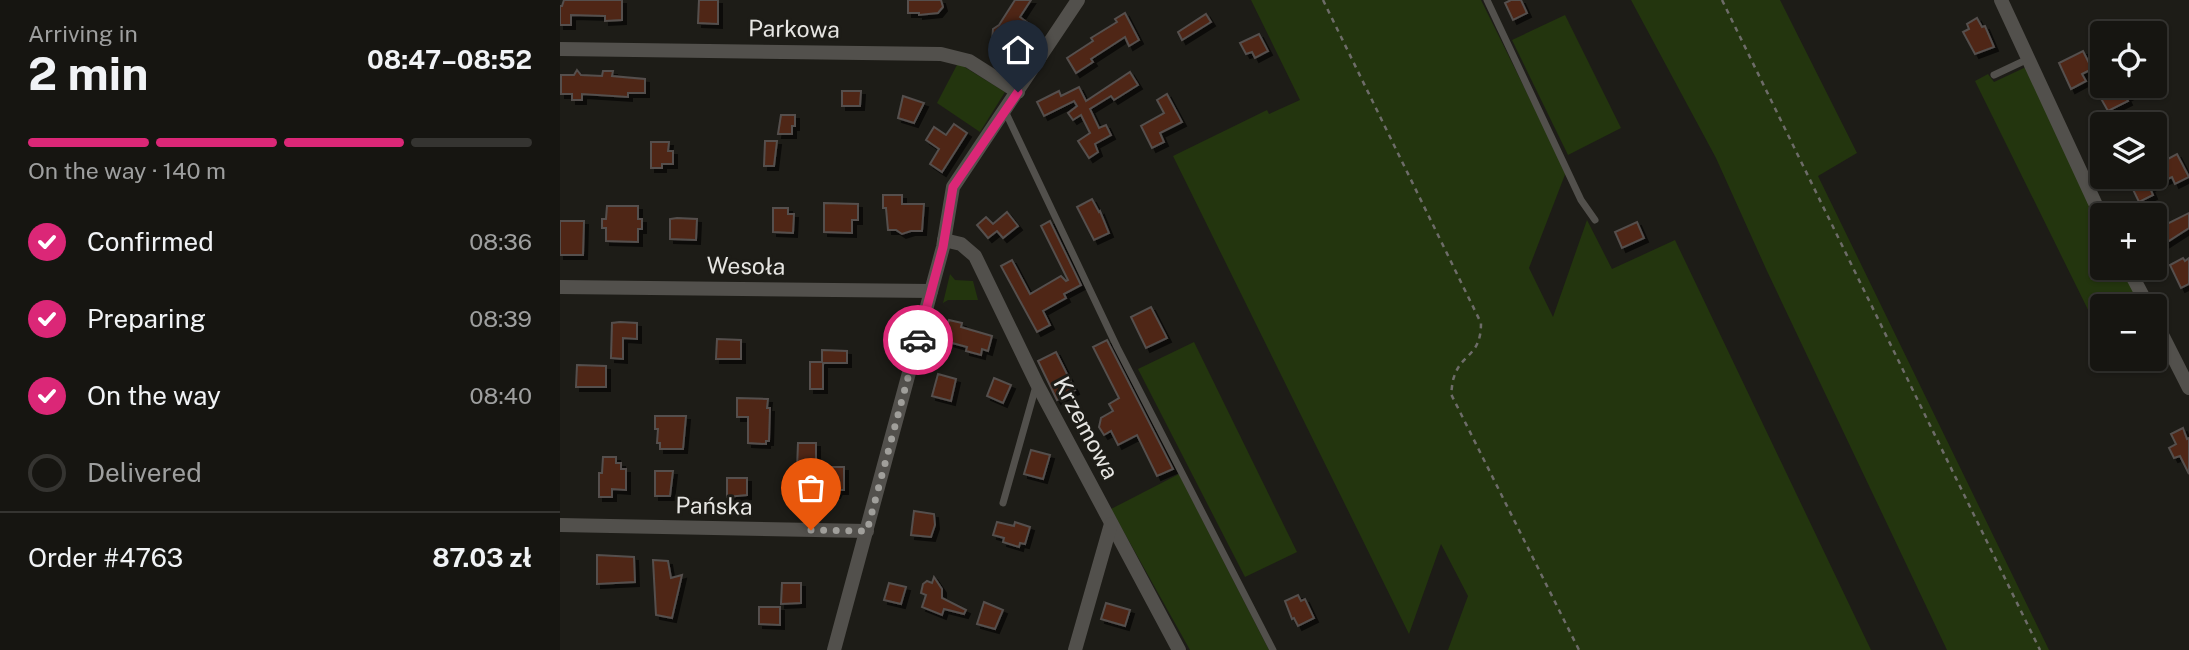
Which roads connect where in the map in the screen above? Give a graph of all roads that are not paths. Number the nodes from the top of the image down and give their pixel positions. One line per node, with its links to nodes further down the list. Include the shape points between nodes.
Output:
1 (1078, 0): 7 (street)
2 (1487, 0): 10 (lane, via 1581,200)
3 (2001, 0): 5 (street)
4 (560, 49): 7 (street, Parkowa, via 941,54 969,61)
5 (2029, 59): 6 (lane); 9 (street)
6 (1994, 75)
7 (1018, 92): 8 (street)
8 (1005, 110): 11 (street, via 953,187); 26 (lane, via 1117,346)
9 (2095, 203)
10 (1595, 220)
11 (944, 240): 13 (street); 15 (street, Krzemowa, via 961,244 975,256)
12 (560, 287): 13 (street, Wesoła)
13 (931, 291): 20 (street)
14 (2167, 345): 16 (street)
15 (1037, 384): 17 (lane); 18 (street, Krzemowa)
16 (2189, 388)
17 (1003, 503)
18 (1111, 524): 21 (street, Krzemowa); 22 (street)
19 (560, 525): 20 (street, Pańska)
20 (867, 531): 23 (street)
21 (1127, 554): 22 (street); 25 (street, Krzemowa)
22 (1099, 565): 24 (street)
23 (834, 650)
24 (1075, 650)
25 (1179, 650)
26 (1273, 650)

